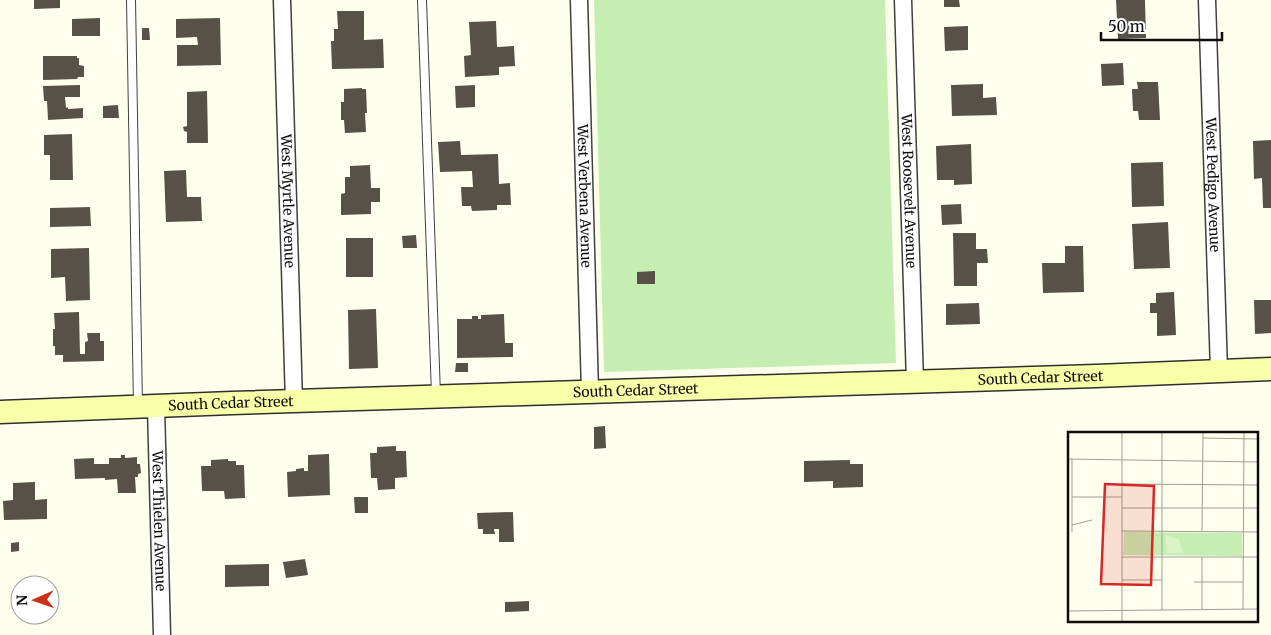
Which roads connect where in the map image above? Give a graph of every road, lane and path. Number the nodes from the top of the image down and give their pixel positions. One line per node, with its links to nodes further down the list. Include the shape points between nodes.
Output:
1 (131, 0): 13 (lane)
2 (282, 0): 12 (street, West Myrtle Avenue)
3 (422, 0): 11 (lane)
4 (579, 0): 10 (street, West Verbena Avenue)
5 (903, 0): 9 (street, West Roosevelt Avenue)
6 (1207, 0): 8 (street, West Pedigo Avenue)
7 (1271, 369): 8 (street, South Cedar Street)
8 (1219, 371): 9 (street, South Cedar Street)
9 (915, 382): 10 (street, South Cedar Street)
10 (590, 392): 11 (street, South Cedar Street)
11 (436, 398): 12 (street, South Cedar Street)
12 (294, 402): 13 (street, South Cedar Street)
13 (147, 407): 14 (street, South Cedar Street); 15 (street, West Thielen Avenue)
14 (0, 412)
15 (162, 635)

